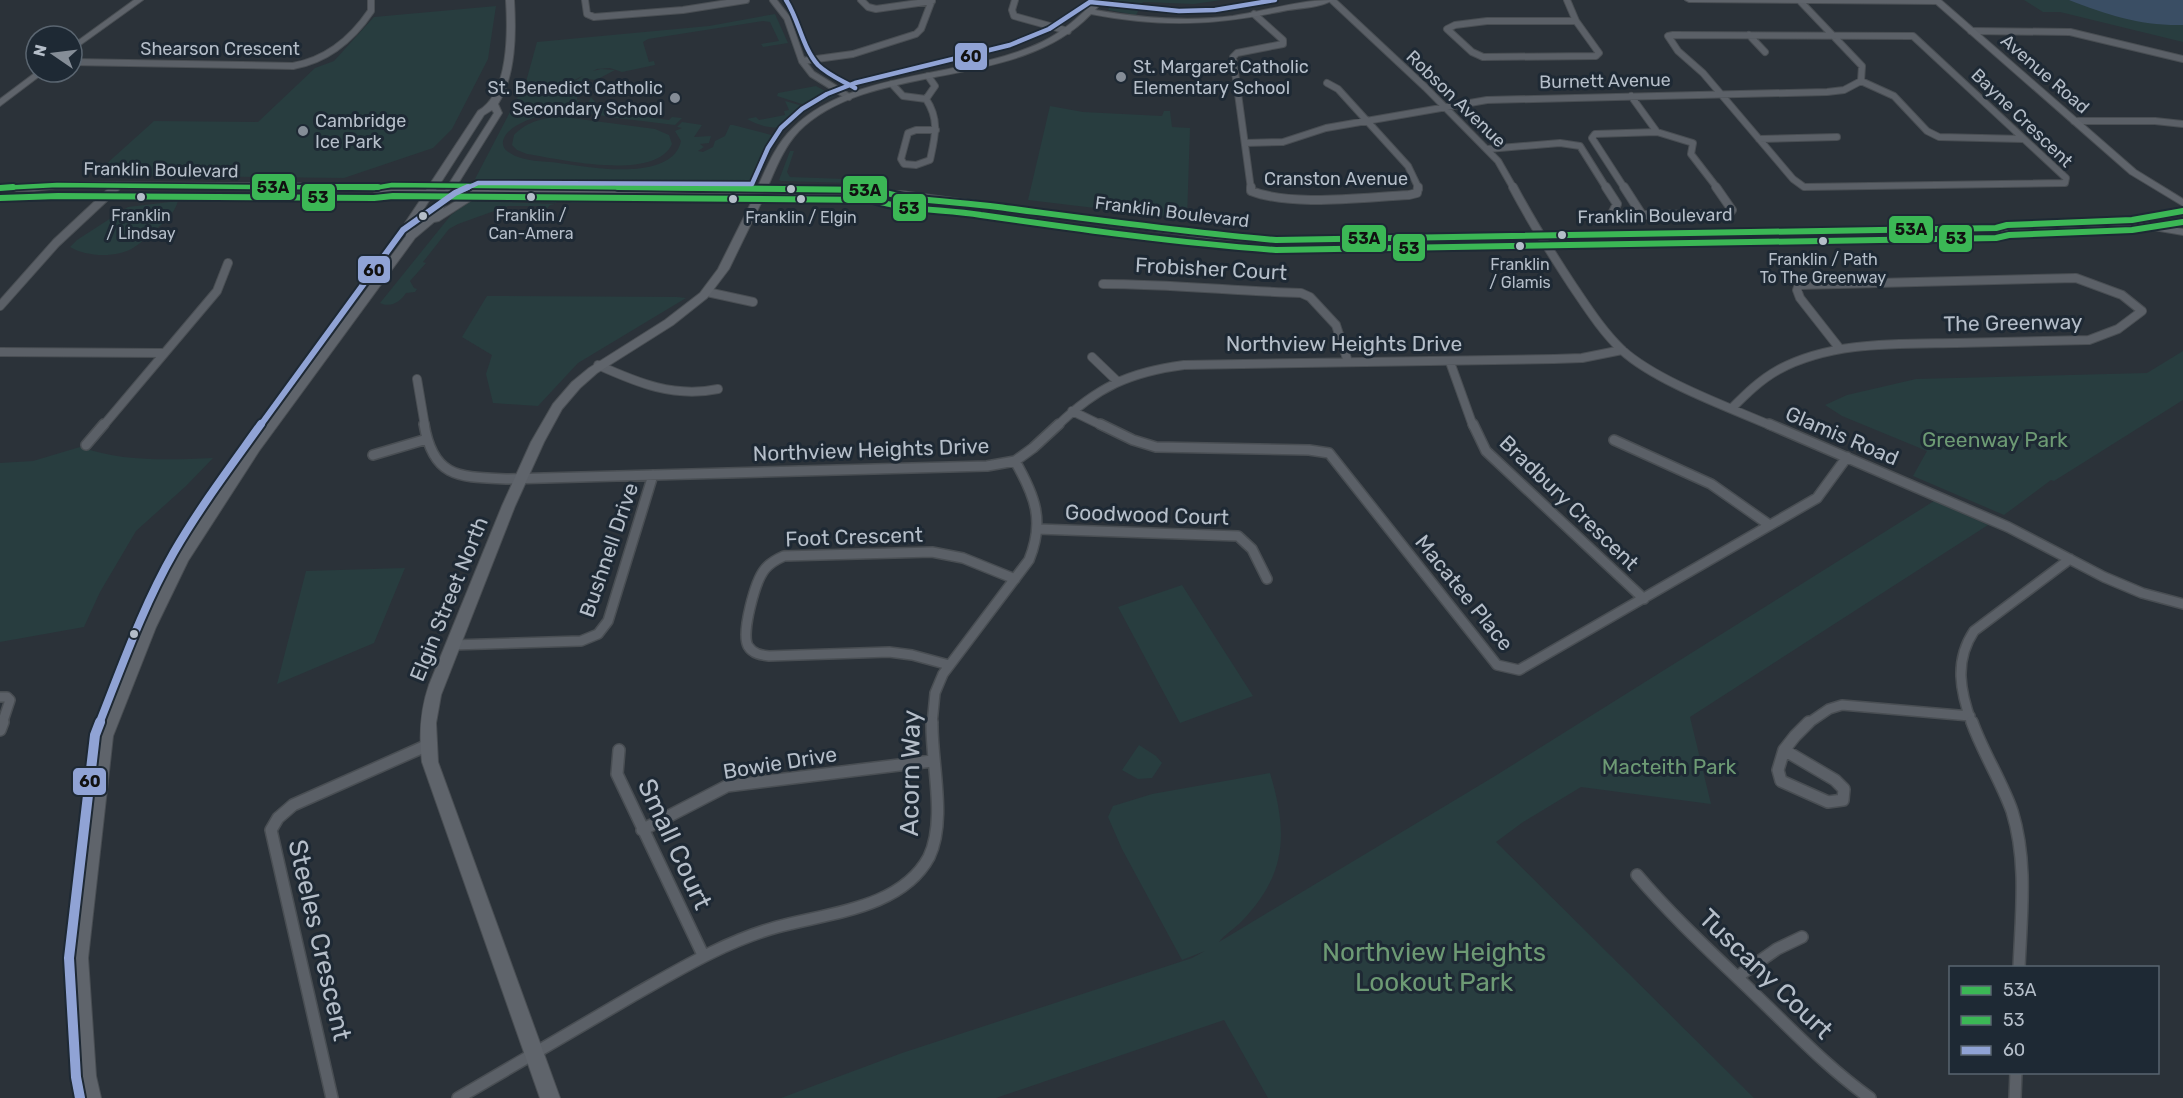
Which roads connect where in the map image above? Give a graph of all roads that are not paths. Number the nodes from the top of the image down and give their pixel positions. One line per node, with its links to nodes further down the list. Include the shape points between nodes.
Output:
1 (139, 0): 24 (main road)
2 (371, 0): 28 (street, Shearson Crescent, via 367,17 329,56 311,63 293,66)
3 (510, 0): 39 (main road, via 513,21 508,60)
4 (585, 0): 5 (street, via 587,14 594,17)
5 (746, 0)
6 (773, 0): 27 (street, via 787,18)
7 (861, 0): 8 (street, via 876,9)
8 (932, 0): 27 (street, via 916,34 853,54)
9 (1015, 0): 20 (street, via 1014,16)
10 (1100, 0): 17 (main road, Elgin Street North)
11 (1330, 0): 18 (main road); 40 (street, Robson Avenue)
12 (1567, 0): 19 (street)
13 (1689, 0): 14 (main road)
14 (1800, 0): 16 (main road); 23 (street)
15 (1934, 0): 16 (main road); 21 (main road, Avenue Road)
16 (1875, 1)
17 (1092, 12): 18 (main road, via 1180,22); 20 (main road, Elgin Street North)
18 (1254, 14): 49 (street, Cranston Avenue, via 1283,44 1233,57)
19 (1576, 21): 19 (street, via 1492,21 1447,29 1483,57 1596,56 1597,49)
20 (1068, 31): 29 (main road, Elgin Street North, via 1017,54)
21 (1971, 31): 26 (street, via 2070,32); 42 (main road, Avenue Road)
22 (1749, 35): 23 (street, Bayne Crescent); 25 (street); 34 (street, Bayne Crescent, via 1668,36)
23 (1832, 35): 30 (street, via 1862,66); 48 (street, Bayne Crescent, via 1913,36)
24 (84, 40)
25 (1766, 52)
26 (2183, 59)
27 (802, 61): 36 (street, via 817,78)
28 (84, 62)
29 (928, 76): 33 (main road, Elgin Street North); 37 (street, via 935,86)
30 (1861, 81): 34 (street, Burnett Avenue, via 1844,90 1827,92); 48 (street, via 1894,96 1939,137)
31 (1327, 83): 41 (street, via 1338,89)
32 (25, 84): 38 (main road)
33 (892, 84): 36 (main road, Elgin Street North); 37 (street, via 903,96)
34 (1721, 94): 35 (street, Burnett Avenue); 47 (street, Bayne Crescent)
35 (1631, 96): 40 (street, Burnett Avenue, via 1520,98); 45 (street)
36 (849, 97): 58 (main road, Elgin Street North, via 798,126 779,148)
37 (926, 99): 44 (street, via 936,112)
38 (0, 103)
39 (494, 104): 56 (main road, via 481,113); 57 (main road, via 498,113)
40 (1444, 107): 41 (street, Burnett Avenue); 50 (street, Robson Avenue)
41 (1366, 120): 49 (street, Burnett Avenue, via 1283,142); 49 (street, Cranston Avenue, via 1408,166 1419,189 1417,193 1278,197 1256,194 1251,191)
42 (2074, 121): 43 (street); 51 (main road, Avenue Road)
43 (2183, 124)
44 (936, 130): 44 (street, via 930,160 904,164 901,159 908,133)
45 (1657, 132): 45 (street, via 1693,143 1691,154 1730,206 1730,214 1642,215 1592,138 1595,134)
46 (1837, 137): 47 (street)
47 (1759, 139): 48 (street, Bayne Crescent, via 1804,187 2065,183 2066,178)
48 (2023, 139)
49 (1245, 143)
50 (1488, 149): 63 (street, via 1560,142 1580,146 1617,204); 67 (street, Robson Avenue)
51 (2133, 172): 60 (main road, Avenue Road); 62 (main road, Avenue Road, via 2166,201)
52 (0, 182): 53 (main road, Franklin Boulevard)
53 (57, 185): 54 (main road, Franklin Boulevard); 55 (main road, Franklin Boulevard)
54 (117, 186): 56 (main road, Franklin Boulevard, via 374,188 387,193); 73 (street, via 56,243)
55 (0, 188)
56 (434, 189): 57 (main road, Franklin Boulevard); 68 (main road, via 411,223)
57 (451, 189): 58 (main road, Franklin Boulevard); 59 (main road, Franklin Boulevard); 64 (main road)
58 (761, 191): 59 (main road, Franklin Boulevard); 67 (main road, Franklin Boulevard, via 931,197 1207,235 1276,240); 71 (main road, Elgin Street North, via 719,276)
59 (479, 193): 64 (main road)
60 (2183, 203)
61 (2183, 211): 62 (main road, Franklin Boulevard)
62 (2169, 212): 65 (main road, Franklin Boulevard, via 2132,220); 66 (main road, Avenue Road, via 2173,224)
63 (1612, 214)
64 (427, 224): 68 (main road)
65 (1996, 228): 66 (main road, Franklin Boulevard, via 2075,230 2148,226); 67 (main road, Franklin Boulevard)
66 (2183, 232)
67 (1539, 234): 75 (street, Glamis Road, via 1596,321)
68 (411, 236): 119 (main road, via 255,448 182,559 148,627 105,736 79,958 86,1076)
69 (228, 263): 77 (street, via 217,291)
70 (1103, 284): 79 (street, Frobisher Court, via 1301,293 1310,297 1336,325)
71 (707, 292): 72 (street); 81 (main road, Elgin Street North, via 682,314)
72 (753, 302)
73 (0, 306)
74 (1840, 349): 74 (street, The Greenway, via 2089,340 2136,318 2142,311 2133,302 2076,278 1799,285 1800,298); 85 (street, The Greenway, via 1772,373)
75 (1622, 350): 80 (street, Northview Heights Drive, via 1582,357); 85 (street, Glamis Road, via 1664,378)
76 (0, 352): 77 (street)
77 (162, 353): 89 (street)
78 (1092, 357): 83 (street)
79 (1348, 362): 80 (street, Northview Heights Drive); 83 (street, Northview Heights Drive, via 1199,363 1156,369)
80 (1450, 362): 100 (street, Bradbury Crescent, via 1486,451)
81 (598, 365): 84 (street, via 654,388 703,393); 94 (main road, Elgin Street North, via 554,411)
82 (417, 379): 87 (street, Northview Heights Drive)
83 (1117, 381): 86 (street, Northview Heights Drive)
84 (718, 389)
85 (1732, 408): 91 (street, Glamis Road)
86 (1072, 411): 92 (street, Northview Heights Drive, via 1033,450); 100 (street, Macatee Place, via 1156,447 1329,453 1497,665 1508,669 1519,670)
87 (427, 439): 90 (street); 94 (street, Northview Heights Drive, via 440,465 456,474)
88 (1614, 440): 95 (street, via 1711,484)
89 (86, 445)
90 (373, 455)
91 (1847, 457): 95 (street, Macatee Place, via 1817,498); 97 (street, Glamis Road, via 2008,527)
92 (1015, 460): 93 (street, Northview Heights Drive, via 987,466); 96 (street, Acorn Way, via 1035,498)
93 (653, 475): 94 (street, Northview Heights Drive); 102 (street, Bushnell Drive, via 608,621 598,634 581,641)
94 (521, 478): 102 (main road, Elgin Street North)
95 (1768, 524): 100 (street, Macatee Place)
96 (1037, 529): 98 (street, Acorn Way, via 1033,553); 99 (street, Goodwood Court, via 1238,536 1251,546)
97 (2070, 559): 101 (street, Glamis Road, via 2123,585); 105 (street, via 1974,630 1960,663 1961,690)
98 (1014, 579): 103 (street, Acorn Way); 103 (street, Foot Crescent, via 963,558 932,552 784,556 770,562 759,574 746,638 751,651 769,656 889,652)
99 (1267, 579)
100 (1644, 599)
101 (2183, 604)
102 (452, 645): 107 (main road, Elgin Street North, via 430,700)
103 (948, 665): 110 (street, Acorn Way, via 932,704)
104 (0, 697): 106 (street, via 10,700)
105 (1970, 716): 108 (street, via 1839,705 1793,736); 115 (street, via 2017,829)
106 (0, 730)
107 (428, 745): 117 (main road, Elgin Street North, via 430,762); 120 (street, Steeles Crescent, via 293,805 271,828)
108 (1782, 749): 108 (street, via 1835,780 1844,789 1843,800 1828,802 1781,781 1776,767)
109 (619, 750): 111 (street, Small Court, via 617,774)
110 (932, 761): 111 (street, Bowie Drive, via 727,786); 114 (street, Acorn Way, via 935,836 929,856 910,880 881,898 756,933)
111 (642, 830): 114 (street, Small Court)
112 (1637, 875): 116 (street, Tuscany Court, via 1666,909)
113 (1802, 937): 116 (street)
114 (703, 956): 117 (street, Acorn Way)
115 (2019, 966)
116 (1737, 977): 123 (street, Tuscany Court, via 1828,1065)
117 (535, 1054): 121 (street); 122 (main road, Elgin Street North)
118 (2016, 1074): 124 (street)
119 (91, 1098)
120 (332, 1098)
121 (458, 1098)
122 (550, 1098)
123 (1870, 1098)
124 (2015, 1098)

